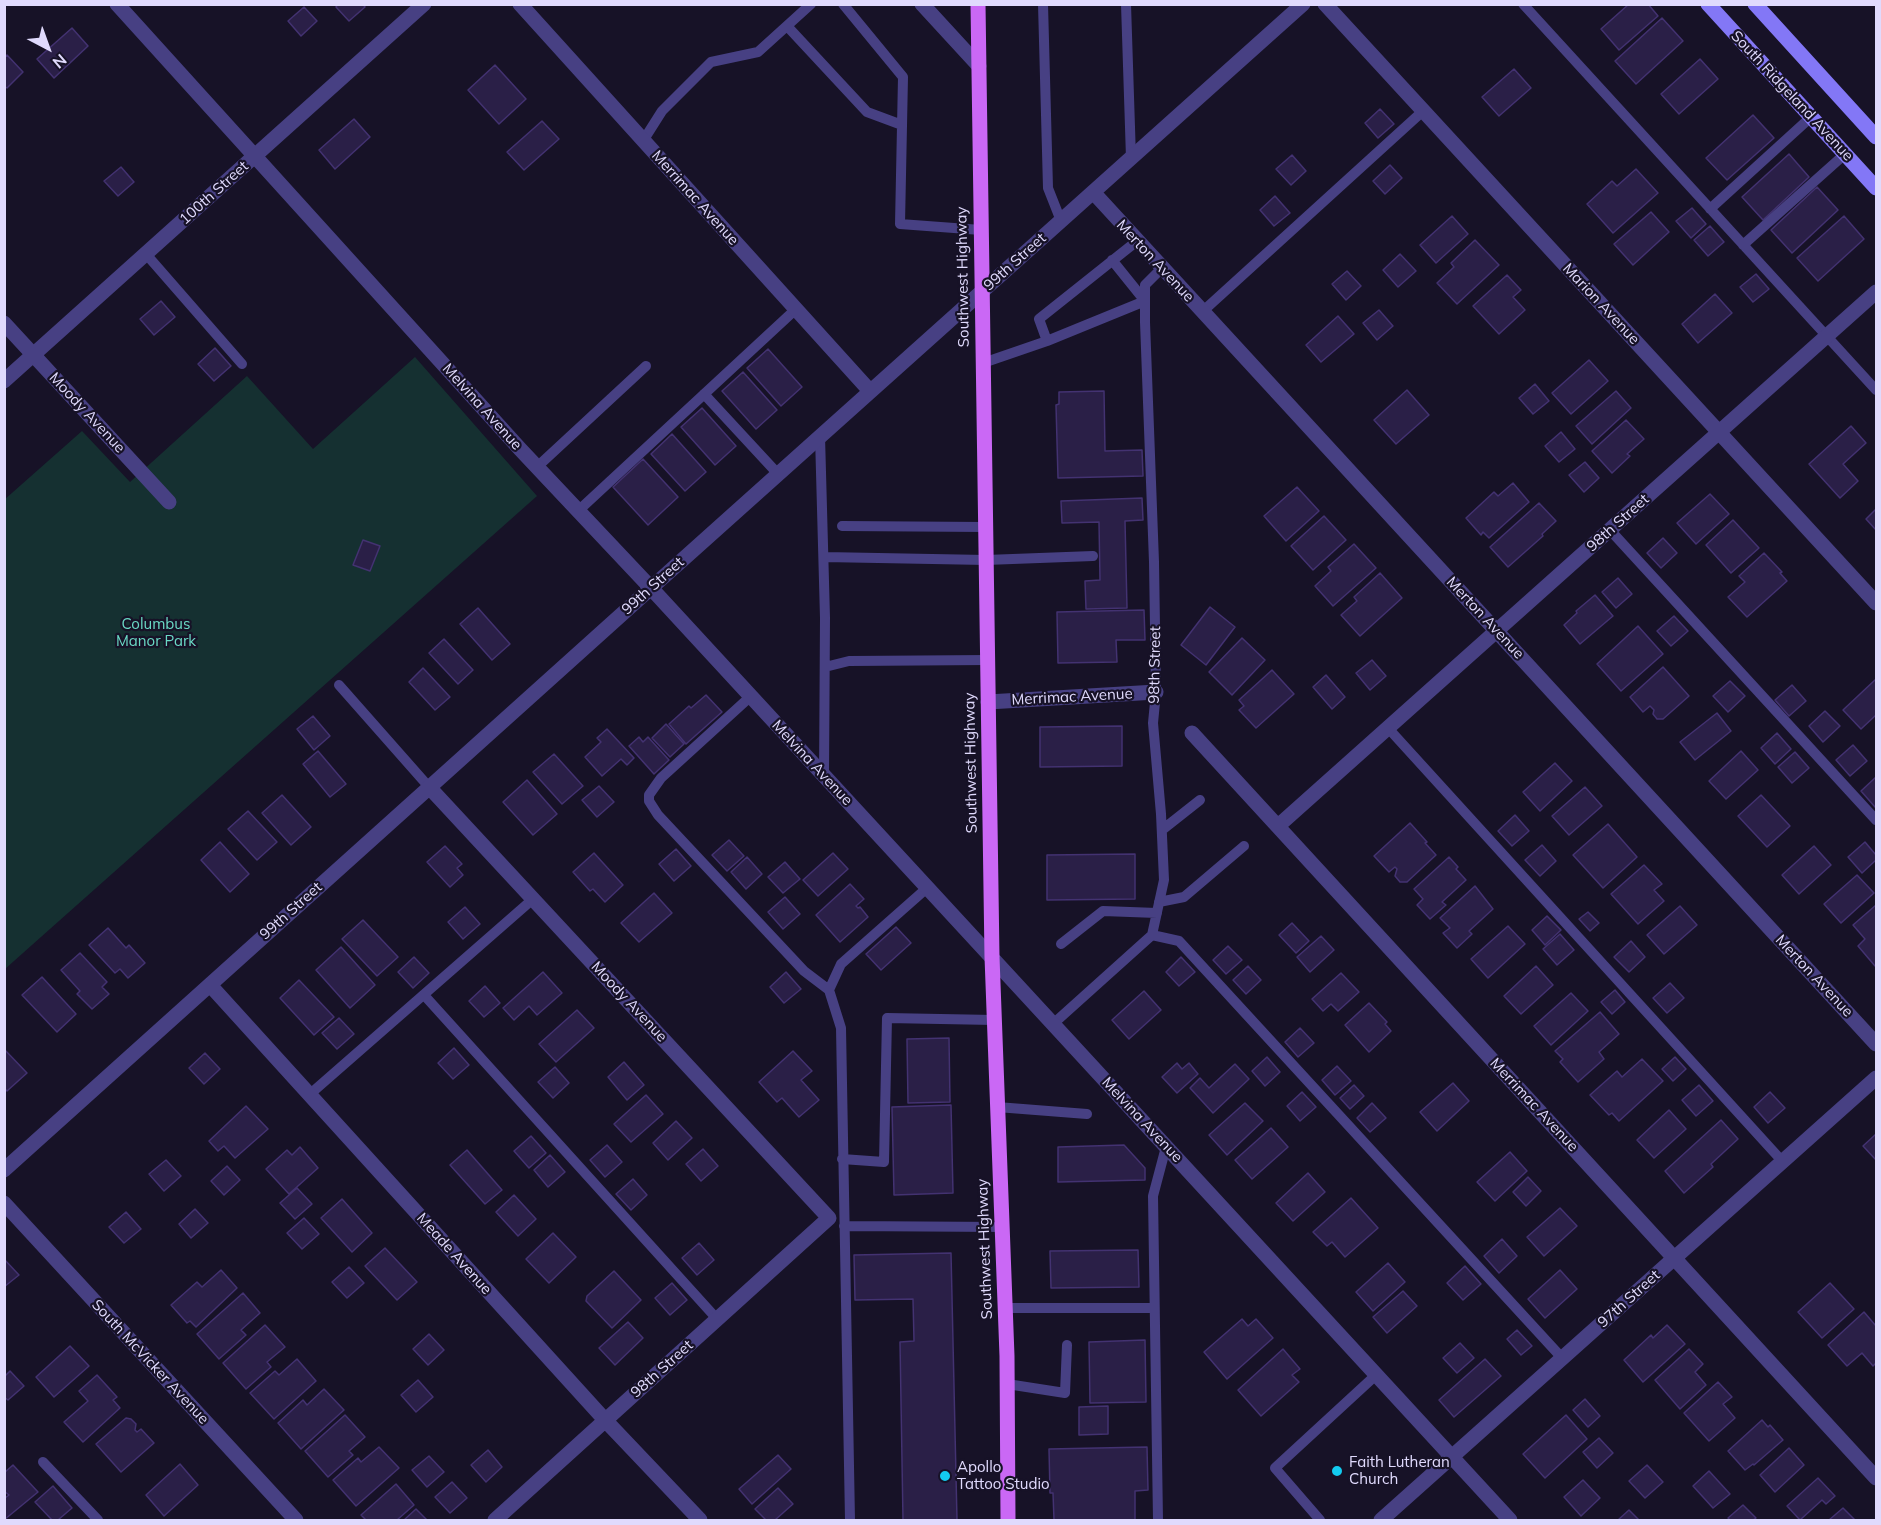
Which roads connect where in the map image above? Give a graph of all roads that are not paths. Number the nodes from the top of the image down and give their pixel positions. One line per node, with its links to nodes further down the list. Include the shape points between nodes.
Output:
1 (117, 4): 23 (street, Melvina Avenue)
2 (424, 4): 23 (street, 100th Street)
3 (520, 4): 21 (street, Merrimac Avenue)
4 (811, 4): 15 (lane)
5 (843, 4): 19 (lane, via 903,77)
6 (922, 4): 16 (street)
7 (978, 4): 16 (main road, Southwest Highway)
8 (1043, 4): 29 (lane, via 1048,188)
9 (1126, 4): 24 (lane)
10 (1303, 4): 24 (street, 99th Street)
11 (1325, 4): 17 (street, Marion Avenue)
12 (1523, 4): 28 (lane)
13 (1708, 4): 18 (main road, South Ridgeland Avenue)
14 (1755, 4): 20 (main road)
15 (787, 26): 19 (lane, via 867,112); 21 (lane, via 758,52 711,62 662,111)
16 (979, 66): 30 (main road, Southwest Highway)
17 (1423, 111): 40 (lane); 52 (street, Marion Avenue)
18 (1811, 117): 22 (main road, South Ridgeland Avenue); 28 (lane)
19 (902, 125): 30 (lane, via 900,224)
20 (1876, 137)
21 (643, 141): 39 (street, Merrimac Avenue)
22 (1845, 154): 25 (main road); 26 (main road, South Ridgeland Avenue); 32 (lane)
23 (255, 156): 33 (street, 100th Street); 54 (street, Melvina Avenue)
24 (1131, 158): 27 (street, 99th Street)
25 (1876, 178)
26 (1876, 188)
27 (1093, 192): 29 (street, 99th Street); 31 (street, Merton Avenue)
28 (1710, 209): 32 (lane)
29 (1061, 221): 36 (street, 99th Street)
30 (981, 230): 36 (main road, Southwest Highway)
31 (1137, 241): 34 (lane); 35 (street, Merton Avenue)
32 (1743, 245): 42 (lane)
33 (146, 254): 44 (street, 100th Street); 46 (lane)
34 (1112, 260): 38 (lane); 43 (lane, via 1040,319)
35 (1162, 268): 38 (lane, 98th Street, via 1145,285); 40 (street, Merton Avenue)
36 (982, 291): 45 (main road, Southwest Highway); 50 (street, 99th Street)
37 (1876, 292): 42 (street, 98th Street)
38 (1145, 301): 43 (lane); 70 (lane, 98th Street)
39 (796, 309): 50 (street, Merrimac Avenue); 51 (lane)
40 (1202, 312): 66 (street, Merton Avenue)
41 (4, 323): 44 (street, Moody Avenue)
42 (1828, 336): 49 (lane); 52 (street, 98th Street)
43 (1047, 341): 45 (lane)
44 (34, 355): 48 (street, 100th Street); 56 (street, Moody Avenue)
45 (983, 363): 59 (main road, Southwest Highway)
46 (242, 364)
47 (646, 366): 54 (lane)
48 (4, 381)
49 (1876, 390)
50 (870, 391): 53 (street, 99th Street)
51 (704, 394): 55 (lane); 57 (lane)
52 (1720, 432): 60 (street, 98th Street); 65 (street, Marion Avenue)
53 (820, 436): 55 (street, 99th Street); 62 (lane)
54 (537, 467): 57 (street, Melvina Avenue)
55 (778, 474): 64 (street, 99th Street)
56 (169, 502)
57 (578, 511): 64 (street, Melvina Avenue)
58 (842, 526): 59 (lane)
59 (985, 527): 63 (main road, Southwest Highway)
60 (1610, 530): 66 (street, 98th Street); 78 (lane)
61 (1093, 556): 63 (lane)
62 (824, 557): 63 (lane); 68 (lane)
63 (986, 560): 67 (main road, Southwest Highway)
64 (651, 588): 71 (street, Melvina Avenue); 76 (street, 99th Street)
65 (1876, 603)
66 (1497, 631): 73 (street, 98th Street); 93 (street, Merton Avenue)
67 (987, 660): 68 (lane, via 841,661); 72 (main road, Southwest Highway)
68 (825, 667): 75 (lane)
69 (339, 685): 76 (lane)
70 (1156, 692): 72 (street, Merrimac Avenue); 80 (lane, 98th Street, via 1153,723)
71 (750, 696): 75 (street, Melvina Avenue); 89 (lane, via 662,778 649,801 804,971)
72 (988, 702): 87 (main road, Southwest Highway)
73 (1388, 728): 79 (street, 98th Street); 100 (lane)
74 (1192, 733): 79 (street, Merrimac Avenue)
75 (824, 776): 82 (street, Melvina Avenue)
76 (429, 787): 83 (street, Moody Avenue); 88 (street, 99th Street)
77 (1200, 800): 80 (lane)
78 (1876, 820)
79 (1278, 826): 106 (street, Merrimac Avenue)
80 (1162, 831): 84 (lane, 98th Street, via 1164,880)
81 (1244, 846): 84 (lane, via 1184,897)
82 (927, 888): 87 (street, Melvina Avenue); 89 (lane, via 841,964)
83 (533, 899): 90 (lane); 103 (street, Moody Avenue)
84 (1158, 908): 85 (lane, 98th Street); 86 (lane, via 1103,911)
85 (1152, 935): 92 (lane); 111 (lane, via 1179,941)
86 (1061, 944)
87 (992, 957): 91 (main road, Southwest Highway); 92 (street, Melvina Avenue)
88 (210, 985): 95 (street, Meade Avenue); 101 (street, 99th Street)
89 (829, 990): 99 (lane, via 841,1028)
90 (424, 995): 95 (lane); 109 (lane)
91 (994, 1020): 96 (main road, Southwest Highway); 99 (lane, via 887,1018 884,1162)
92 (1053, 1024): 98 (street, Melvina Avenue)
93 (1876, 1044)
94 (1876, 1078): 100 (street, 97th Street)
95 (309, 1095): 114 (street, Meade Avenue)
96 (997, 1107): 97 (lane); 105 (main road, Southwest Highway)
97 (1087, 1114)
98 (1167, 1147): 108 (lane, via 1153,1196); 112 (street, Melvina Avenue)
99 (843, 1160): 104 (lane)
100 (1783, 1162): 106 (street, 97th Street)
101 (4, 1170)
102 (4, 1203): 119 (street, South McVicker Avenue)
103 (829, 1218): 109 (street, 98th Street)
104 (844, 1226): 105 (lane); 122 (lane)
105 (1002, 1227): 107 (main road, Southwest Highway)
106 (1675, 1258): 111 (street, 97th Street); 117 (street, Merrimac Avenue)
107 (1005, 1308): 108 (lane); 113 (main road, Southwest Highway)
108 (1155, 1308): 124 (lane)
109 (717, 1319): 114 (street, 98th Street)
110 (1067, 1345): 113 (lane, via 1065,1393)
111 (1563, 1359): 115 (street, 97th Street)
112 (1376, 1375): 115 (street, Melvina Avenue); 125 (lane, via 1275,1468)
113 (1007, 1384): 123 (main road, Southwest Highway)
114 (605, 1420): 120 (street, 98th Street); 121 (street, Meade Avenue)
115 (1452, 1457): 126 (street, 97th Street); 127 (street, Melvina Avenue)
116 (44, 1462): 118 (lane)
117 (1876, 1478)
118 (98, 1521)
119 (296, 1521)
120 (495, 1521)
121 (700, 1521)
122 (850, 1521)
123 (1008, 1521)
124 (1158, 1521)
125 (1320, 1521)
126 (1382, 1521)
127 (1510, 1521)

